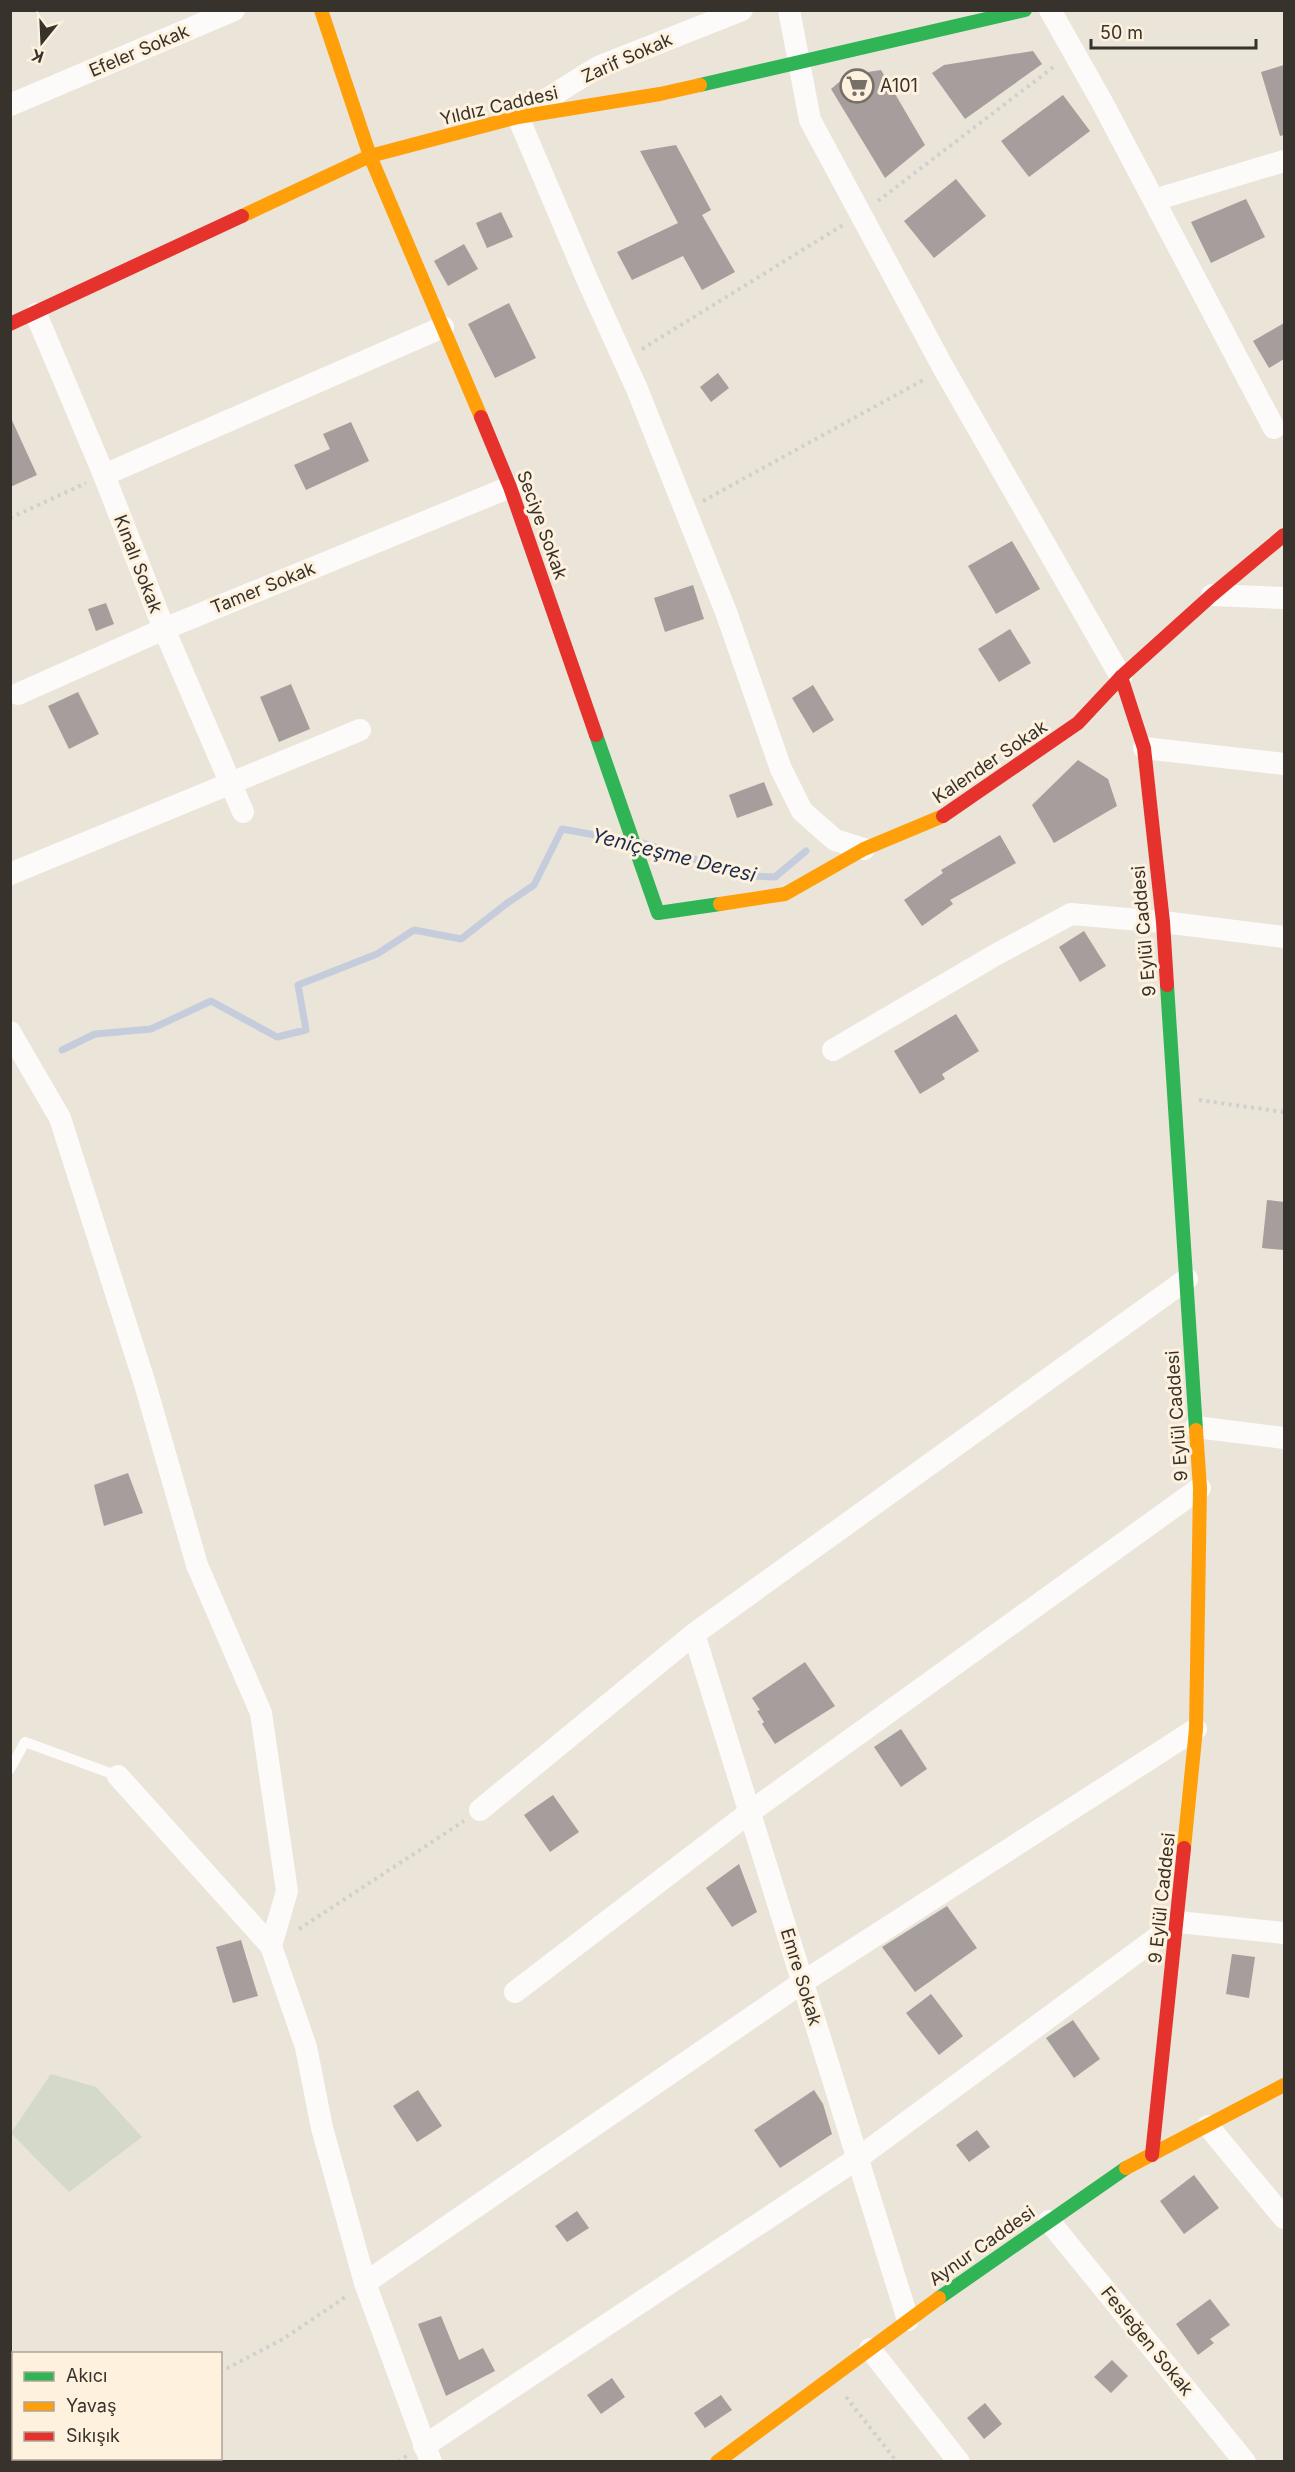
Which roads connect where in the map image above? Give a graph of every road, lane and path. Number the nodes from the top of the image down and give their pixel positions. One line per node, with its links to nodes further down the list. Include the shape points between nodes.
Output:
1 (234, 10): 8 (street, Efeler Sokak)
2 (321, 10): 10 (street, Seciye Sokak)
3 (742, 10): 9 (street, Zarif Sokak, via 598,67)
4 (789, 10): 7 (street)
5 (1025, 10): 7 (street, Yıldız Caddesi)
6 (1050, 10): 12 (street)
7 (799, 61): 9 (street, Yıldız Caddesi, via 660,94); 16 (street, via 810,120)
8 (10, 105)
9 (518, 117): 10 (street, Yıldız Caddesi); 33 (street, via 641,399 726,612 781,769 802,812 835,840)
10 (370, 156): 13 (street, Yıldız Caddesi); 15 (street, Seciye Sokak)
11 (1284, 161): 12 (street)
12 (1154, 200): 17 (street)
13 (36, 314): 14 (street, Yıldız Caddesi); 18 (street, Kınalı Sokak)
14 (10, 324)
15 (443, 327): 18 (street); 19 (street, Seciye Sokak)
16 (944, 369): 20 (path); 26 (street)
17 (1274, 428)
18 (104, 475): 21 (path); 25 (street, Kınalı Sokak)
19 (510, 487): 25 (street, Tamer Sokak); 35 (street, Seciye Sokak)
20 (699, 503)
21 (10, 518)
22 (1284, 535): 23 (street, Kalender Sokak)
23 (1212, 595): 24 (street); 26 (street, Kalender Sokak)
24 (1284, 598)
25 (164, 629): 27 (street, Tamer Sokak); 31 (street, Kınalı Sokak)
26 (1121, 677): 29 (street, 9 Eylül Caddesi); 33 (street, Kalender Sokak, via 1078,723 949,814)
27 (18, 694)
28 (360, 730): 31 (street)
29 (1144, 748): 30 (street); 36 (street, 9 Eylül Caddesi)
30 (1284, 764)
31 (230, 784): 32 (street, Kınalı Sokak); 34 (street)
32 (243, 812)
33 (864, 849): 35 (street, Kalender Sokak, via 785,894)
34 (10, 874)
35 (658, 913)
36 (1163, 922): 37 (street); 39 (street, via 1071,914); 40 (street, 9 Eylül Caddesi)
37 (1284, 936)
38 (10, 1032): 54 (street, via 60,1118 145,1383 197,1565 261,1713 287,1891)
39 (833, 1050)
40 (1175, 1097): 41 (path); 42 (street, 9 Eylül Caddesi)
41 (1284, 1112)
42 (1187, 1279): 43 (street, 9 Eylül Caddesi); 46 (street)
43 (1196, 1427): 44 (street); 45 (street, 9 Eylül Caddesi)
44 (1284, 1438)
45 (1200, 1488): 47 (street, 9 Eylül Caddesi); 51 (street)
46 (694, 1634): 50 (street); 51 (street, Emre Sokak)
47 (1196, 1729): 52 (street, 9 Eylül Caddesi); 55 (street)
48 (10, 1769): 49 (lane, via 25,1742)
49 (118, 1776): 54 (street)
50 (480, 1810): 54 (path)
51 (750, 1812): 55 (street, Emre Sokak); 56 (street)
52 (1178, 1922): 53 (street); 59 (street, 9 Eylül Caddesi); 60 (street)
53 (1284, 1933)
54 (271, 1946): 63 (street, via 306,2047 322,2128)
55 (802, 1982): 60 (street, Emre Sokak); 63 (street)
56 (515, 1992)
57 (1284, 2085): 58 (street, Aynur Caddesi)
58 (1208, 2126): 59 (street, Aynur Caddesi); 61 (street)
59 (1152, 2155): 62 (street, Aynur Caddesi, via 1119,2172)
60 (858, 2158): 64 (street, Emre Sokak); 68 (street)
61 (1284, 2218)
62 (1049, 2221): 64 (street, Aynur Caddesi); 72 (street, Fesleğen Sokak)
63 (364, 2283): 66 (path, via 283,2339); 68 (street)
64 (908, 2320): 65 (street, Aynur Caddesi)
65 (870, 2349): 67 (street, Aynur Caddesi); 71 (street)
66 (222, 2372)
67 (831, 2378): 69 (street, Aynur Caddesi); 70 (path)
68 (427, 2454)
69 (717, 2462)
70 (897, 2462)
71 (959, 2462)
72 (1245, 2462)

